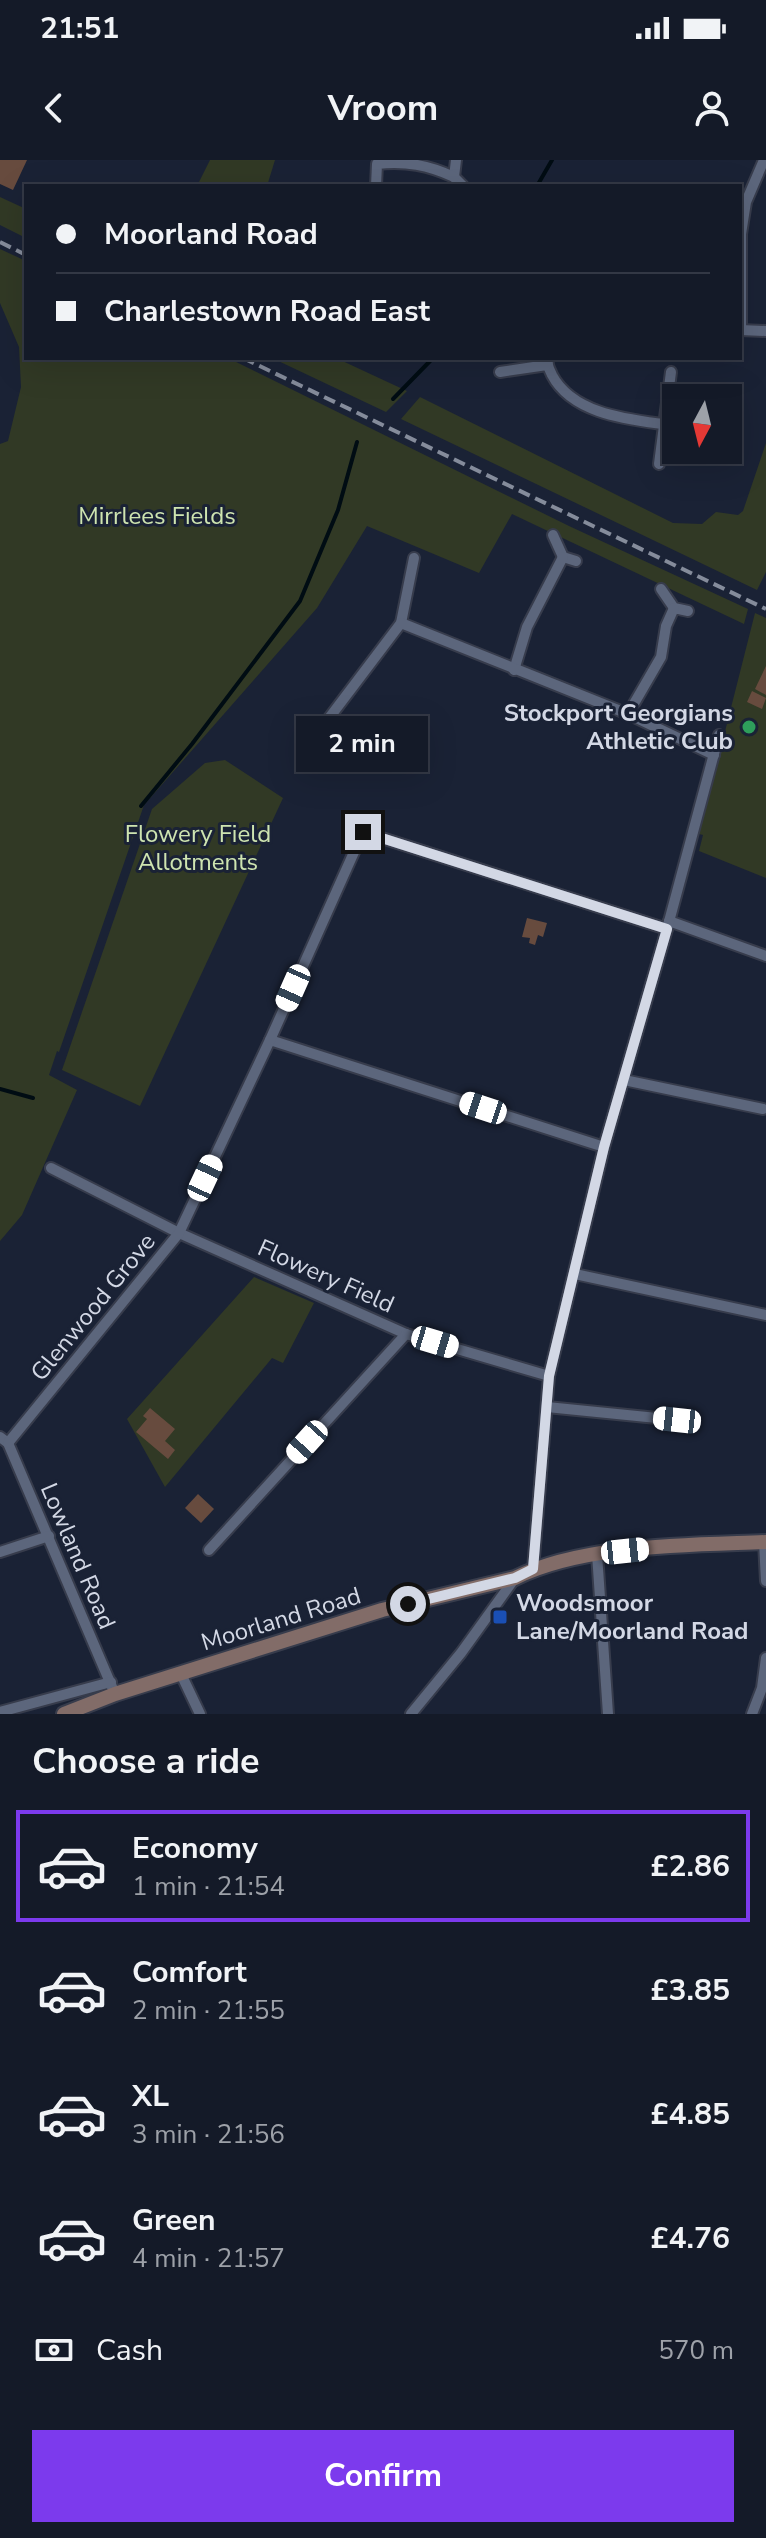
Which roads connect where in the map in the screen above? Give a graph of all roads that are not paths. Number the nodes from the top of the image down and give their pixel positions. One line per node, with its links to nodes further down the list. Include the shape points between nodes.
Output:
1 (456, 160): 4 (street)
2 (764, 160): 7 (street)
3 (377, 162): 4 (street, via 401,161); 5 (street)
4 (454, 177): 6 (street)
5 (376, 184)
6 (461, 184)
7 (742, 223)
8 (742, 330): 9 (street)
9 (766, 331)
10 (548, 362): 11 (street); 14 (street, via 558,386 599,412)
11 (500, 372)
12 (671, 372): 13 (street)
13 (669, 384)
14 (662, 424): 15 (street)
15 (659, 464)
16 (553, 535): 17 (street)
17 (563, 557): 19 (street); 24 (street, via 527,627)
18 (414, 558): 23 (street)
19 (576, 561)
20 (661, 589): 21 (street)
21 (674, 608): 22 (street); 25 (street, via 661,657)
22 (688, 611)
23 (401, 623): 24 (street); 27 (street)
24 (514, 670): 25 (street)
25 (628, 714): 28 (street)
26 (719, 735): 28 (street)
27 (314, 738)
28 (714, 755): 29 (street)
29 (668, 925): 30 (street); 31 (street, Glenwood Grove, via 363,832); 32 (street)
30 (766, 956)
31 (270, 1040): 34 (street); 36 (street, Glenwood Grove)
32 (624, 1080): 33 (street); 34 (street)
33 (763, 1109)
34 (604, 1147): 37 (street)
35 (51, 1168): 36 (street, Flowery Field)
36 (179, 1233): 39 (street, Flowery Field); 43 (street, Glenwood Grove)
37 (575, 1274): 38 (street); 40 (street)
38 (766, 1315)
39 (406, 1334): 40 (street, Flowery Field); 46 (street)
40 (549, 1376): 41 (street)
41 (547, 1407): 42 (street); 49 (street)
42 (677, 1420)
43 (4, 1440): 44 (street, Lowland Road)
44 (49, 1536): 47 (street); 54 (street, Lowland Road)
45 (765, 1542): 48 (street, Moorland Road); 51 (street)
46 (209, 1550)
47 (0, 1552)
48 (597, 1554): 49 (street, Moorland Road); 59 (street)
49 (533, 1569): 50 (street, Moorland Road)
50 (515, 1578): 53 (street, Moorland Road, via 382,1610); 58 (street)
51 (766, 1581)
52 (766, 1658): 60 (street)
53 (181, 1674): 54 (street, Moorland Road); 57 (street)
54 (113, 1688): 55 (street); 56 (street, Moorland Road)
55 (0, 1712)
56 (64, 1714)
57 (200, 1714)
58 (411, 1714)
59 (608, 1714)
60 (752, 1714)

